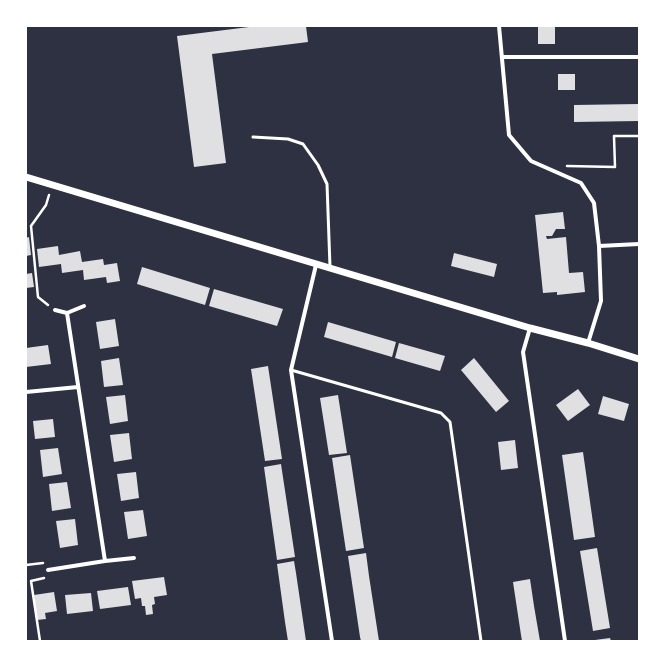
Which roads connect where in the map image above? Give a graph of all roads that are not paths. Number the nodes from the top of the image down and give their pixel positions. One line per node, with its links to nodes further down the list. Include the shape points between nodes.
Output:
1 (499, 26): 2 (street)
2 (502, 57): 3 (street); 7 (street, via 509,135 531,161 581,183 594,203)
3 (639, 57)
4 (253, 137): 9 (lane, via 288,139 303,144 318,165 326,184)
5 (26, 177): 8 (street)
6 (639, 244): 7 (street)
7 (599, 246): 14 (street, via 601,301)
8 (316, 265): 9 (street); 16 (street)
9 (330, 268): 13 (street)
10 (84, 306): 12 (street)
11 (55, 310): 12 (street)
12 (67, 313): 17 (street)
13 (530, 328): 14 (street); 24 (street, via 523,352)
14 (588, 343): 15 (street)
15 (639, 359)
16 (291, 370): 22 (street); 23 (lane, via 441,413 450,422)
17 (78, 387): 18 (street); 20 (street)
18 (26, 392)
19 (134, 558): 20 (street)
20 (105, 561): 21 (street)
21 (48, 570)
22 (332, 641)
23 (481, 641)
24 (565, 641)

